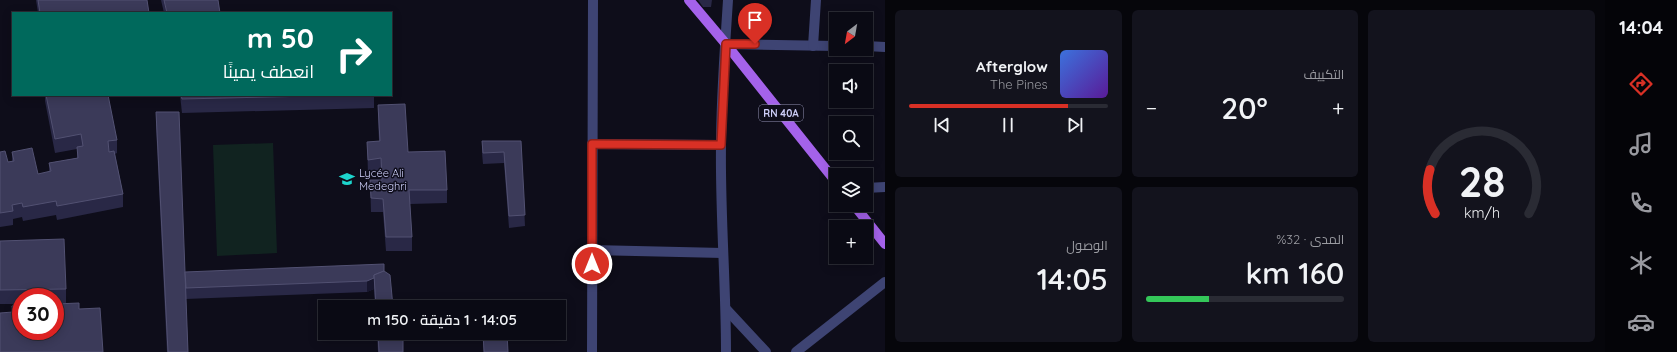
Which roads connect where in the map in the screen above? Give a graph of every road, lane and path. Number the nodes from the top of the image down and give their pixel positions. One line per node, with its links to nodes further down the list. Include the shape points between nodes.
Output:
1 (593, 0): 10 (street)
2 (689, 0): 5 (main road, RN 40A)
3 (728, 0): 5 (street)
4 (816, 0): 6 (street)
5 (726, 44): 6 (street); 11 (street); 12 (main road, RN 40A)
6 (813, 46): 7 (street)
7 (829, 46)
8 (873, 46): 9 (street)
9 (885, 47)
10 (592, 144): 11 (street); 17 (street)
11 (721, 145): 18 (street)
12 (829, 173)
13 (885, 187): 14 (street)
14 (873, 188)
15 (860, 212): 16 (main road)
16 (885, 244)
17 (592, 250): 18 (street); 21 (street)
18 (723, 252): 20 (street)
19 (885, 282): 24 (street)
20 (726, 309): 22 (street); 23 (street)
21 (592, 352)
22 (726, 352)
23 (766, 352)
24 (796, 352)

